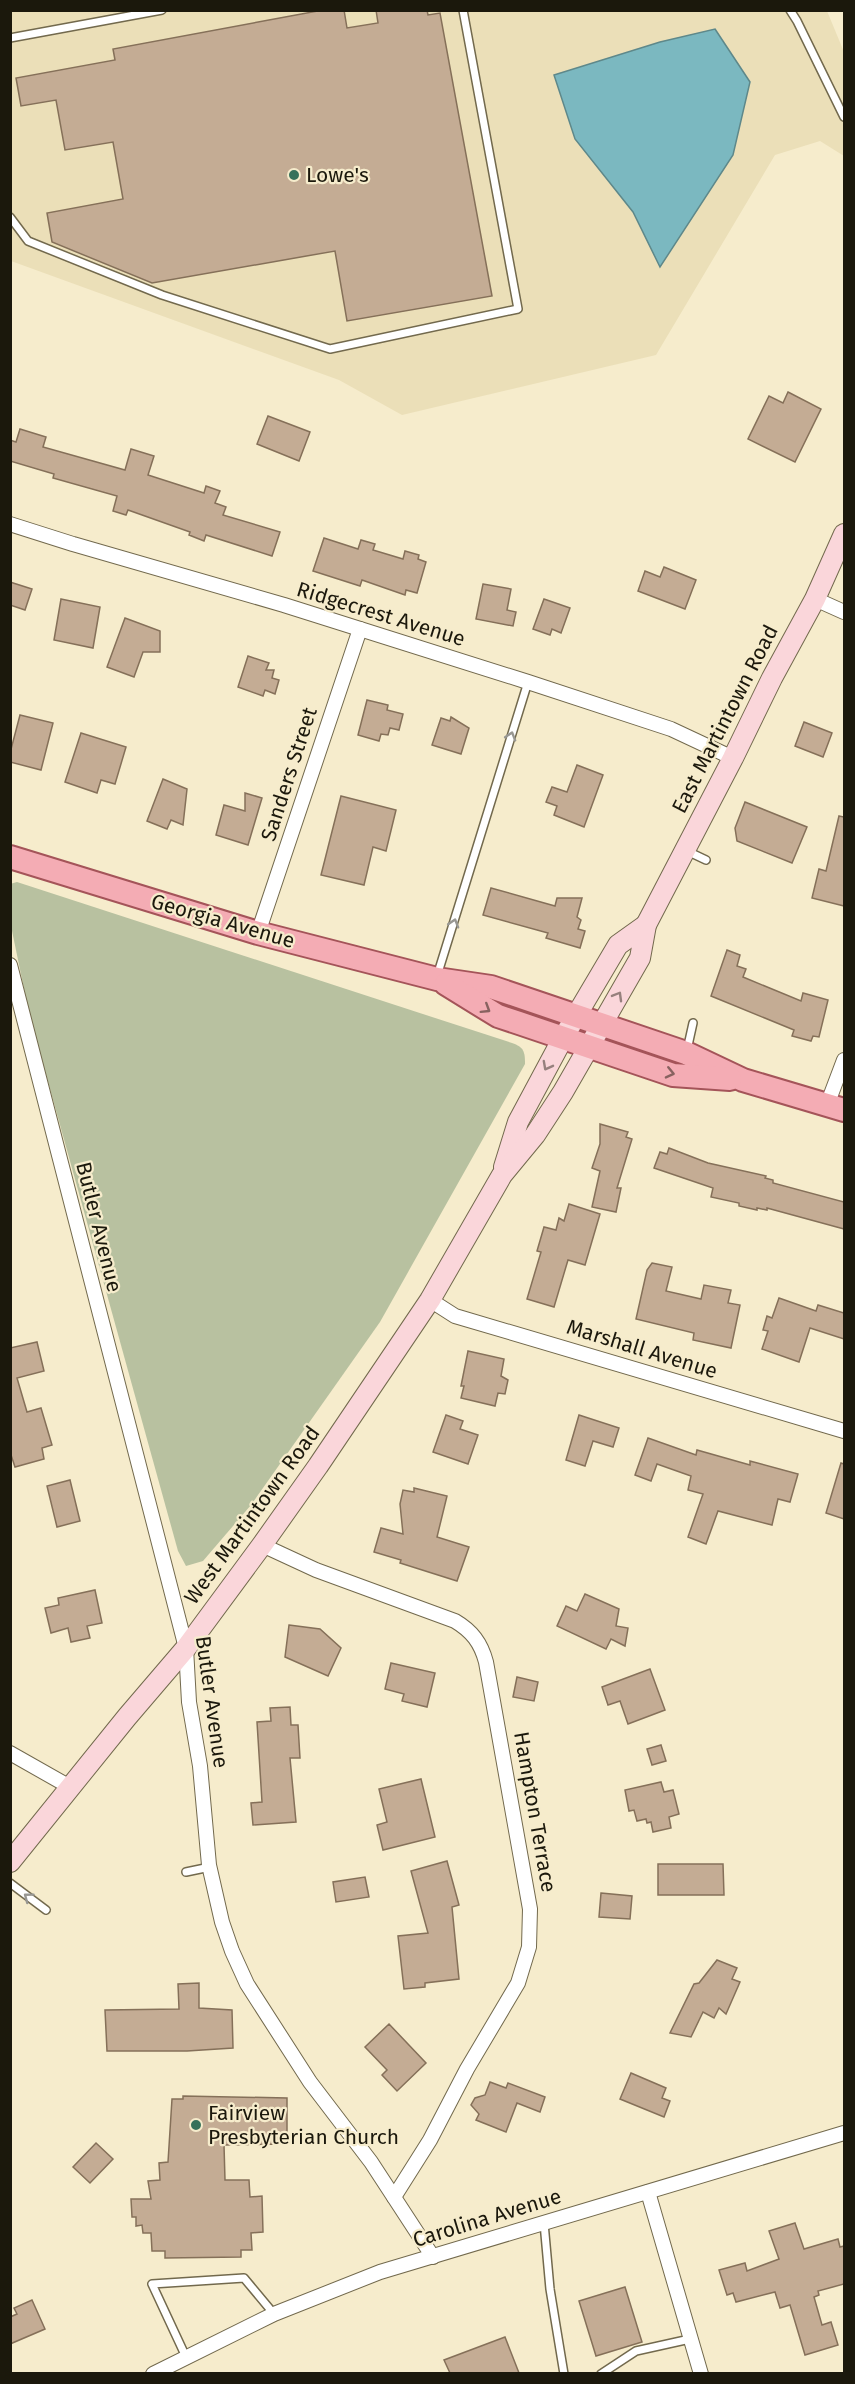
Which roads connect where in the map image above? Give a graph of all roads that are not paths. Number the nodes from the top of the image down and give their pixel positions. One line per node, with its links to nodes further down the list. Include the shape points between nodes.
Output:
1 (162, 10): 4 (lane)
2 (463, 10): 6 (lane, via 518,309 330,349 162,295 28,241)
3 (789, 10): 5 (lane)
4 (10, 38)
5 (844, 117)
6 (10, 218)
7 (10, 524): 11 (street, Ridgecrest Avenue)
8 (844, 534): 9 (main road, East Martintown Road)
9 (814, 598): 10 (street); 13 (main road, East Martintown Road)
10 (844, 612)
11 (360, 629): 12 (street, Ridgecrest Avenue); 18 (street, Sanders Street)
12 (528, 682): 13 (street, Ridgecrest Avenue, via 671,729); 20 (lane, one-way to 12)
13 (733, 758): 14 (main road, East Martintown Road)
14 (684, 850): 16 (lane); 17 (main road, East Martintown Road)
15 (10, 857): 18 (main road, Georgia Avenue)
16 (706, 860)
17 (646, 925): 21 (main road, East Martintown Road, via 618,945); 23 (main road, East Martintown Road, one-way to 17, via 640,958)
18 (258, 933): 20 (main road, Georgia Avenue)
19 (10, 965): 34 (street, Butler Avenue)
20 (437, 979): 21 (main road, Georgia Avenue, via 491,987); 24 (main road, Georgia Avenue, one-way to 24, via 498,1016)
21 (576, 1016): 23 (main road, Georgia Avenue); 24 (main road, West Martintown Road)
22 (693, 1023): 26 (lane)
23 (602, 1024): 25 (main road, East Martintown Road); 26 (main road, Georgia Avenue)
24 (563, 1038): 25 (main road, Georgia Avenue); 30 (main road, West Martintown Road, one-way to 30, via 518,1122)
25 (589, 1046): 28 (main road, Georgia Avenue, one-way to 28, via 673,1074); 30 (main road, West Martintown Road, via 535,1135)
26 (686, 1053): 28 (main road, Georgia Avenue)
27 (844, 1060): 29 (street)
28 (743, 1080): 29 (main road, Georgia Avenue)
29 (836, 1107)
30 (502, 1175): 31 (main road, West Martintown Road)
31 (430, 1300): 32 (street, Marshall Avenue, via 455,1316); 33 (main road, West Martintown Road)
32 (844, 1431)
33 (262, 1545): 34 (main road, West Martintown Road); 44 (street, Hampton Terrace, via 316,1570 455,1622 480,1643 486,1662 530,1909 529,1947 518,1983)
34 (186, 1648): 36 (main road, West Martintown Road); 38 (street, Butler Avenue)
35 (10, 1754): 36 (street)
36 (70, 1787): 37 (main road, West Martintown Road)
37 (10, 1863)
38 (210, 1867): 39 (lane); 44 (street, Butler Avenue, via 222,1922 247,1984 310,2082)
39 (186, 1872)
40 (10, 1883): 41 (lane, one-way to 40)
41 (46, 1910)
42 (844, 2133): 43 (street, Carolina Avenue)
43 (648, 2192): 45 (street, Carolina Avenue); 48 (street)
44 (394, 2197): 46 (street, Butler Avenue)
45 (544, 2223): 46 (street, Carolina Avenue); 51 (lane)
46 (433, 2257): 47 (street, Carolina Avenue, via 380,2272)
47 (274, 2314): 49 (street, Carolina Avenue); 49 (lane, via 244,2278 152,2284)
48 (690, 2339): 52 (lane, via 636,2351); 53 (street)
49 (186, 2357): 50 (street, Carolina Avenue)
50 (153, 2373)
51 (564, 2373)
52 (601, 2373)
53 (701, 2373)

